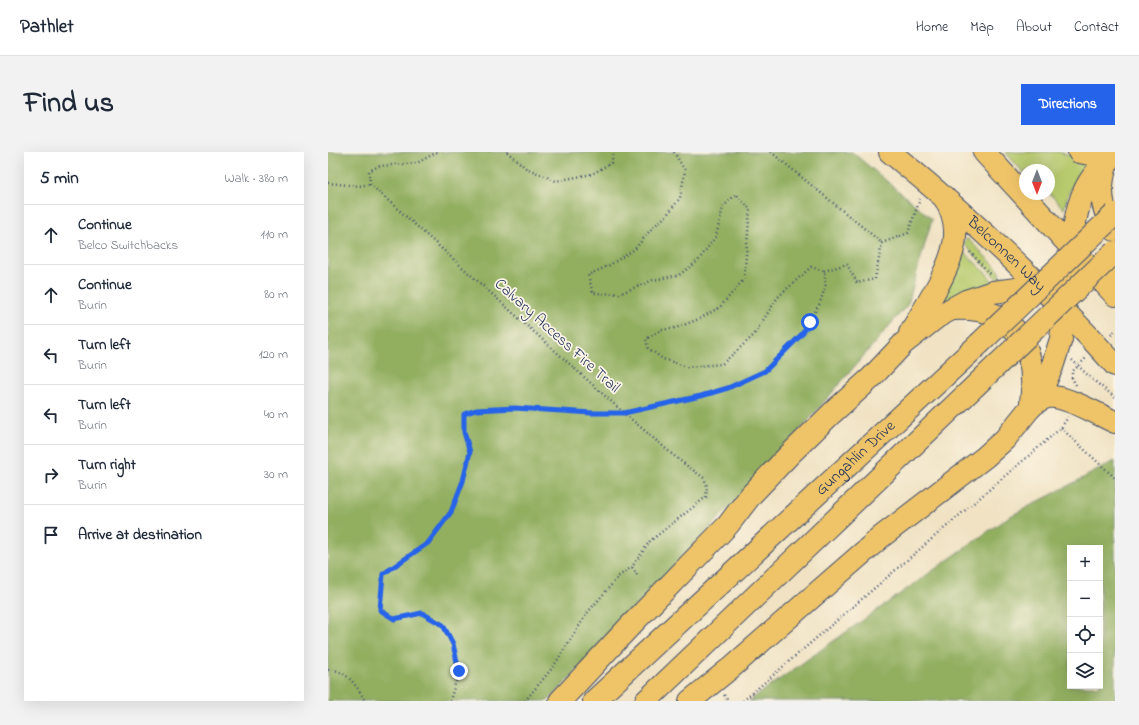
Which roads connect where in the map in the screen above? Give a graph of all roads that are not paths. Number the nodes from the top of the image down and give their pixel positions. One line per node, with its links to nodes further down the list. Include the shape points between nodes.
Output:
1 (890, 152): 5 (main road, Belconnen Way)
2 (984, 152): 8 (main road)
3 (1079, 152): 4 (main road, via 1095,155)
4 (1112, 154): 7 (main road, via 1103,178 1101,193 1105,212); 8 (main road, via 1084,190 1076,214)
5 (944, 197): 12 (main road, Belconnen Way); 16 (main road, via 954,221 953,248 937,285)
6 (1115, 214): 21 (main road, Gungahlin Drive, bridge)
7 (1115, 230)
8 (1071, 248): 10 (main road); 11 (main road)
9 (1115, 252): 22 (main road, Gungahlin Drive, bridge)
10 (1107, 278): 11 (main road); 13 (main road)
11 (1067, 283): 12 (main road); 15 (main road)
12 (1039, 286): 14 (main road, via 993,292); 15 (main road, Belconnen Way)
13 (1115, 295)
14 (950, 309): 16 (main road); 18 (main road, via 991,313 1005,321 1018,334 1031,362)
15 (1064, 311): 17 (main road, Belconnen Way); 18 (main road, via 1057,354 1043,387)
16 (904, 343): 20 (main road, via 871,378 789,455 751,495 723,530)
17 (1115, 365)
18 (1030, 408): 19 (main road, via 1048,397 1061,398); 23 (main road, via 998,446 881,538)
19 (1115, 422)
20 (560, 701)
21 (594, 701)
22 (646, 701)
23 (690, 701)

